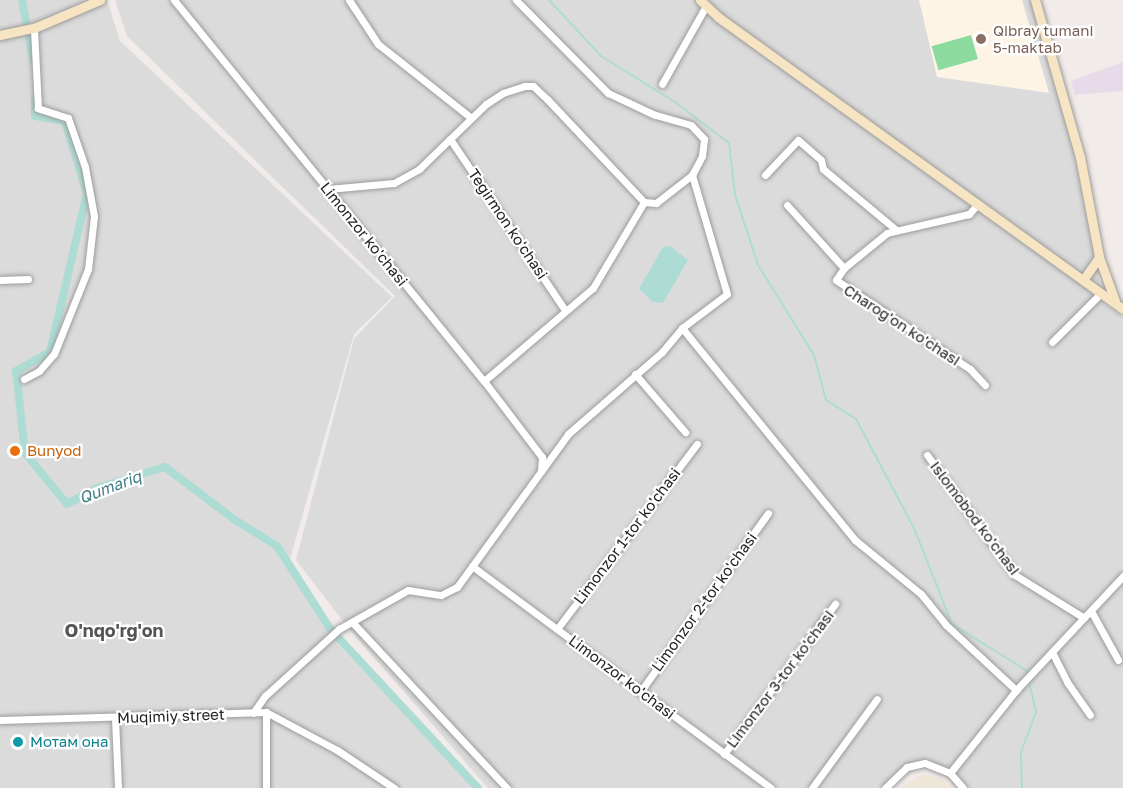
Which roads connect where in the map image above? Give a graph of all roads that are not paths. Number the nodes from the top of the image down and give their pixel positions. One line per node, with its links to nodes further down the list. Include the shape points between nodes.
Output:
1 (100, 0): 7 (main road)
2 (174, 0): 14 (street, Limonzor ko'chasi)
3 (349, 0): 10 (street, via 378,44)
4 (516, 0): 12 (street, via 608,93 655,115 691,125 704,138 702,156)
5 (1035, 0): 19 (main road, via 1077,147)
6 (703, 3): 9 (street); 17 (main road)
7 (34, 28): 8 (main road); 30 (street, via 38,108 68,118 94,216 88,269 54,354 39,371)
8 (0, 35)
9 (662, 84)
10 (470, 117): 11 (street); 15 (street, via 503,93 533,86)
11 (450, 139): 14 (street, via 419,169 394,183); 26 (street, Tegirmon ko'chasi)
12 (692, 175): 15 (street, via 656,203); 27 (street, via 727,294)
13 (765, 175): 18 (street, via 798,140 821,160 823,169)
14 (328, 189): 31 (street, Limonzor ko'chasi)
15 (644, 202): 26 (street, via 592,288)
16 (787, 205): 20 (street)
17 (976, 206): 18 (street, Charog'on ko'chasi, via 969,214); 23 (main road)
18 (896, 229): 20 (street, Charog'on ko'chasi)
19 (1099, 257): 23 (main road); 25 (main road)
20 (844, 268): 32 (street, Charog'on ko'chasi, via 837,284 970,369)
21 (28, 279): 22 (street)
22 (0, 280)
23 (1083, 280): 24 (main road)
24 (1101, 293): 25 (main road); 28 (street)
25 (1120, 306)
26 (565, 310): 31 (street)
27 (682, 328): 29 (street, via 662,352); 47 (street, via 855,540 921,594 946,625)
28 (1052, 342)
29 (635, 374): 33 (street); 36 (street, via 568,434)
30 (24, 379)
31 (484, 381): 36 (street, Limonzor ko'chasi, via 542,457)
32 (985, 385)
33 (685, 432)
34 (697, 444): 44 (street, Limonzor 1-tor ko'chasi)
35 (927, 455): 42 (street, Islomobod ko'chasi, via 1016,575)
36 (541, 473): 38 (street)
37 (768, 513): 48 (street, Limonzor 2-tor ko'chasi)
38 (472, 566): 43 (street, via 450,593 408,590); 44 (street, Limonzor ko'chasi)
39 (1123, 576): 41 (street)
40 (835, 604): 55 (street, Limonzor 3-tor ko'chasi)
41 (1091, 611): 42 (street); 46 (street)
42 (1084, 618): 45 (street)
43 (353, 623): 51 (street, via 327,639 265,696); 60 (street)
44 (557, 628): 48 (street, Limonzor ko'chasi)
45 (1052, 652): 47 (street); 52 (street)
46 (1118, 660)
47 (1017, 689): 56 (street)
48 (640, 692): 55 (street, Limonzor ko'chasi)
49 (877, 699): 62 (street)
50 (266, 712): 51 (street, Muqimiy street); 58 (street); 59 (street, via 337,750)
51 (254, 713): 53 (street, Muqimiy street)
52 (1090, 715)
53 (115, 717): 54 (street, Muqimiy street); 57 (street)
54 (0, 720)
55 (724, 754): 61 (street, Limonzor ko'chasi)
56 (950, 772): 63 (street, via 925,763 907,767); 64 (street)
57 (118, 788)
58 (266, 788)
59 (394, 788)
60 (507, 788)
61 (771, 788)
62 (812, 788)
63 (885, 788)
64 (963, 788)

